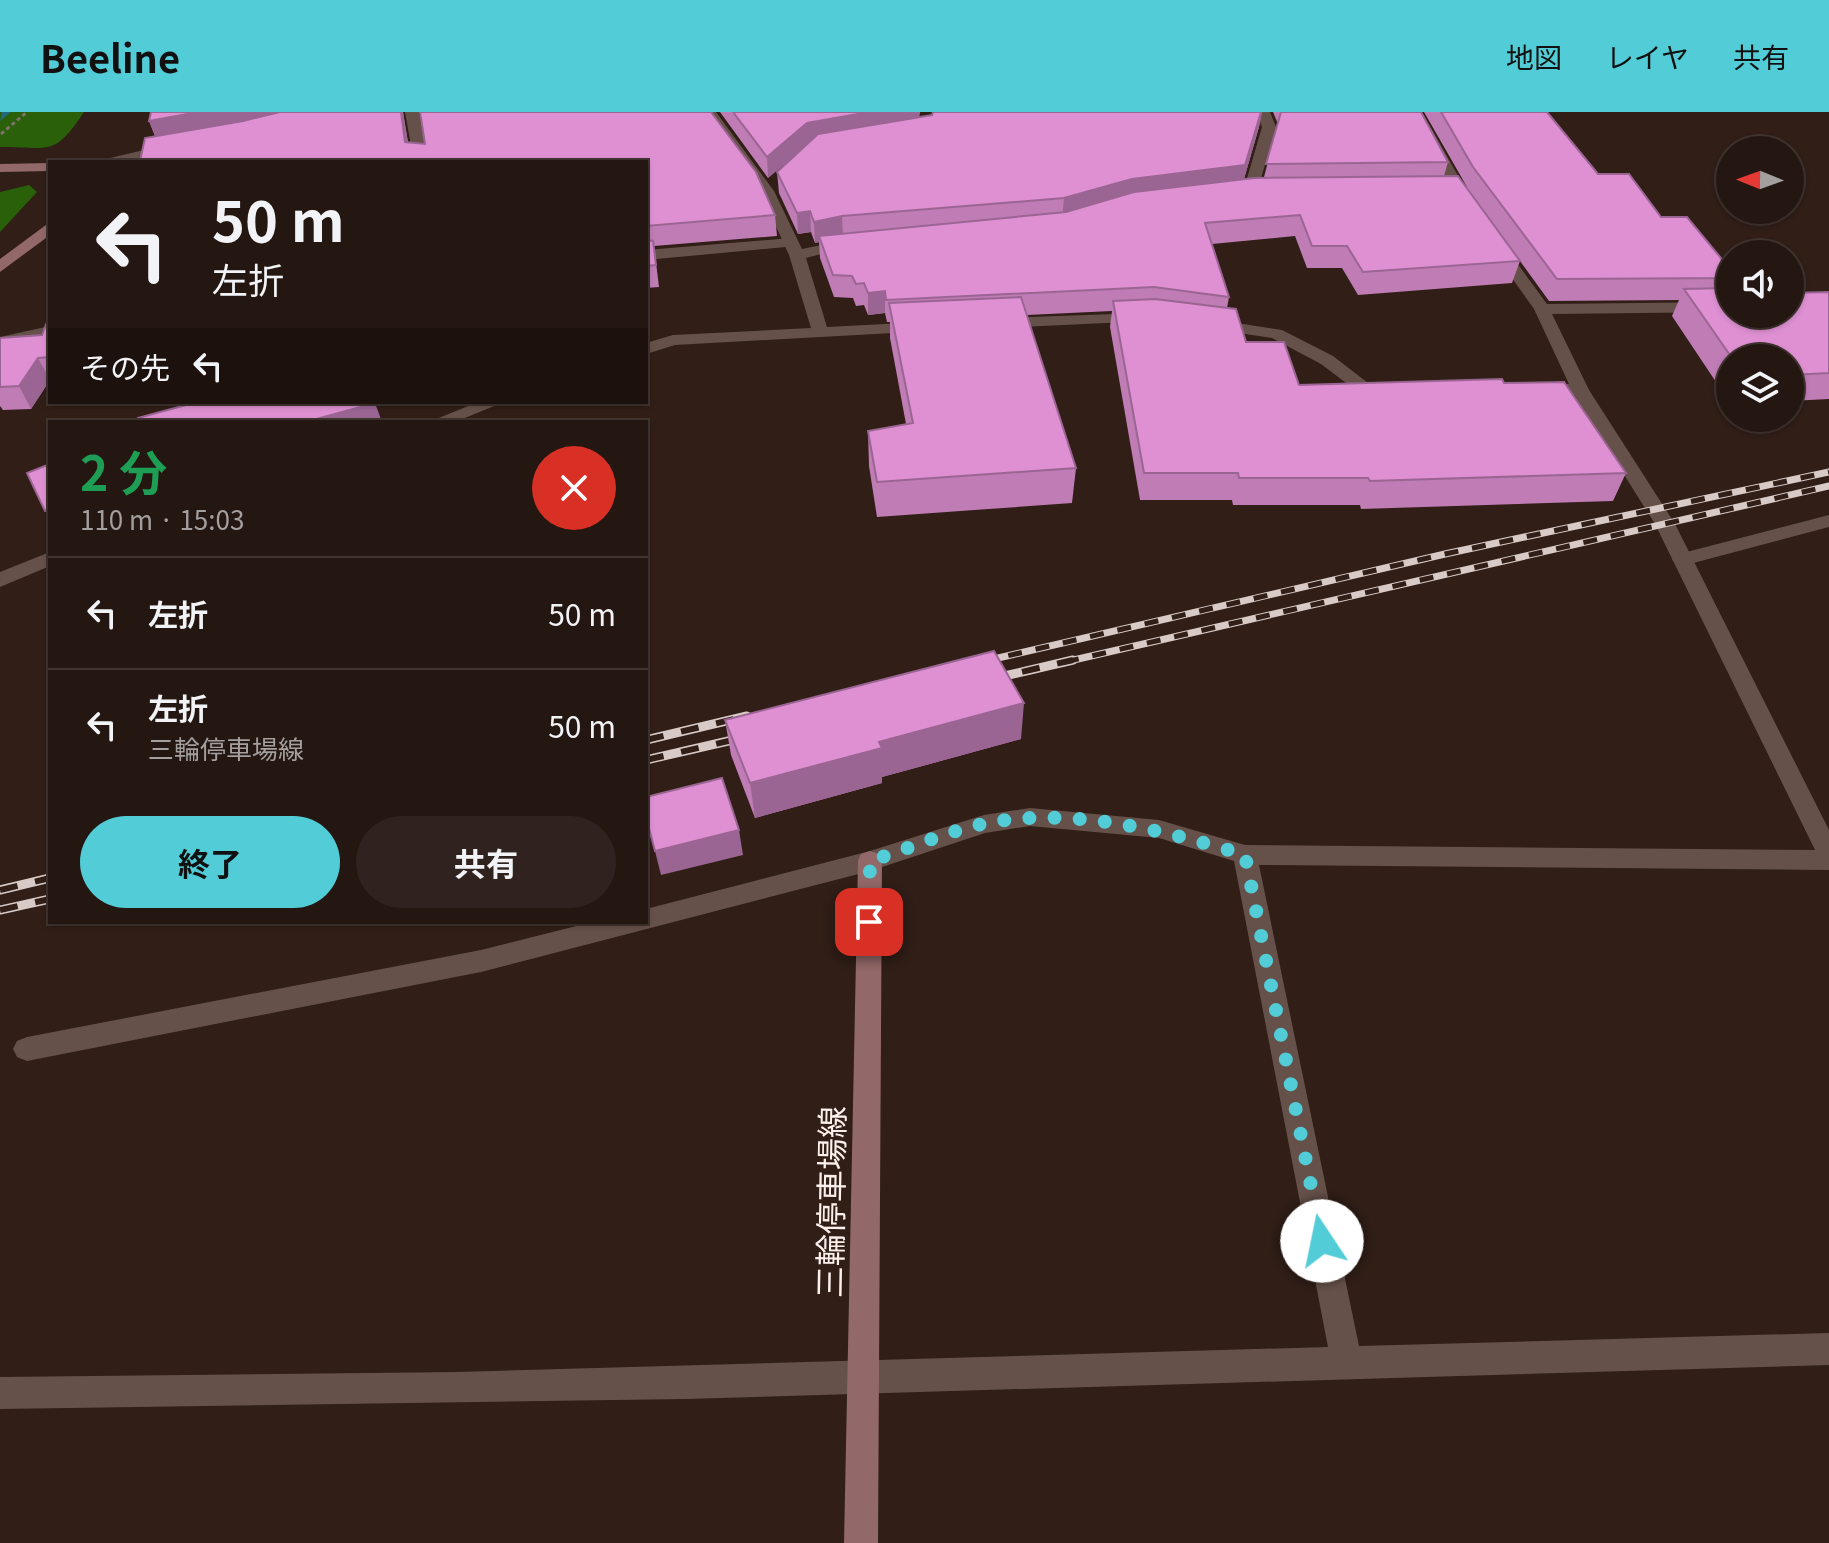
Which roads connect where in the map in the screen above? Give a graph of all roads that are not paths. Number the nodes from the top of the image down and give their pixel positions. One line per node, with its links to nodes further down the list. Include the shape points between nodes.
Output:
1 (412, 112): 7 (street)
2 (709, 112): 15 (street, via 773,186)
3 (1263, 112): 10 (street, via 1269,127)
4 (1415, 112): 11 (street, via 1449,190)
5 (183, 145): 6 (street)
6 (107, 160)
7 (421, 160)
8 (48, 167): 9 (main road)
9 (0, 168)
10 (1250, 193)
11 (1474, 213)
12 (48, 229): 17 (main road)
13 (1491, 237): 19 (street)
14 (874, 242): 15 (street)
15 (794, 249): 16 (street); 25 (street)
16 (648, 255)
17 (0, 267)
18 (1716, 307): 19 (street)
19 (1542, 309): 30 (street)
20 (1165, 319): 22 (street)
21 (1193, 322): 28 (street, via 1276,334 1327,360 1364,388)
22 (978, 324)
23 (946, 326): 25 (street)
24 (48, 331): 26 (street)
25 (820, 331): 27 (street, via 673,340)
26 (0, 342)
27 (648, 348)
28 (1410, 388)
29 (1518, 389): 30 (street)
30 (1580, 390): 35 (street)
31 (489, 404): 32 (street)
32 (444, 420)
33 (1829, 521): 35 (street)
34 (48, 559): 36 (street)
35 (1682, 560): 38 (street)
36 (0, 580)
37 (1245, 855): 38 (street); 39 (street, via 1159,829 1030,817 984,824); 44 (street)
38 (1829, 857)
39 (870, 861): 40 (street); 45 (main road, 三輪停車場線)
40 (648, 918)
41 (625, 924): 42 (street, via 481,961)
42 (27, 1049)
43 (1829, 1349): 44 (street)
44 (1346, 1360): 45 (street)
45 (862, 1378): 46 (street); 47 (main road, 三輪停車場線)
46 (0, 1393)
47 (861, 1543)

